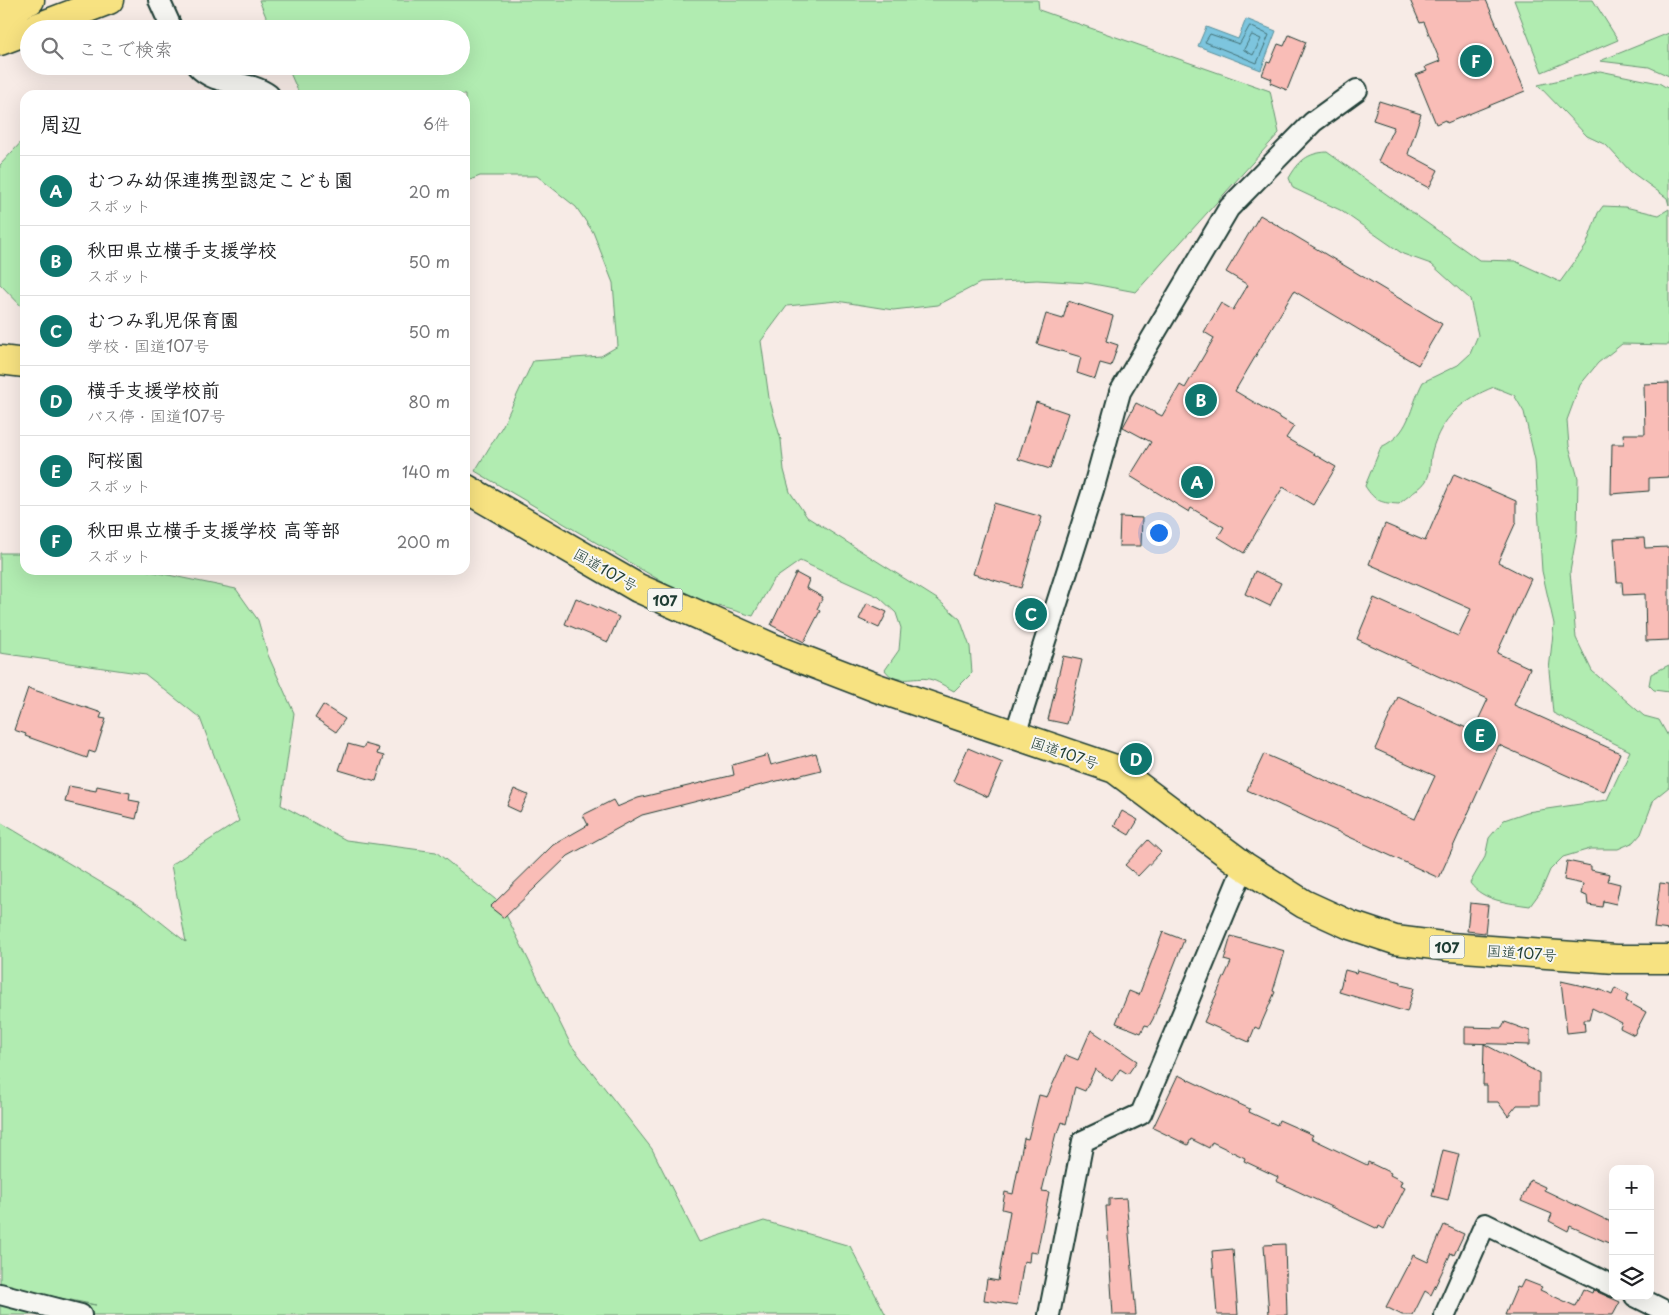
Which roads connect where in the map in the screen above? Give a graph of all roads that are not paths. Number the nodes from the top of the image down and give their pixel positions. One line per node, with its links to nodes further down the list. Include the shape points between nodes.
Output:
1 (30, 0): 4 (highway)
2 (109, 0): 5 (highway)
3 (159, 0): 6 (street)
4 (0, 12)
5 (57, 20)
6 (168, 20)
7 (20, 33): 8 (highway)
8 (0, 41)
9 (206, 75): 10 (street, via 210,79)
10 (263, 90)
11 (1357, 90): 15 (street, via 1313,122 1229,208 1120,392 1090,499)
12 (0, 360): 13 (highway)
13 (20, 362)
14 (470, 491): 15 (highway, 国道107号 / 107, via 638,588 773,648)
15 (1015, 735): 16 (highway, 国道107号 / 107, via 1115,769)
16 (1244, 866): 17 (highway, 国道107号 / 107, via 1304,904 1350,925 1395,940 1616,959); 23 (street, via 1141,1114 1083,1141)
17 (1669, 959)
18 (1609, 1284): 24 (street, via 1485,1224)
19 (0, 1294): 22 (street)
20 (1643, 1300): 21 (street)
21 (1669, 1313)
22 (82, 1315)
23 (1049, 1315)
24 (1445, 1315)

